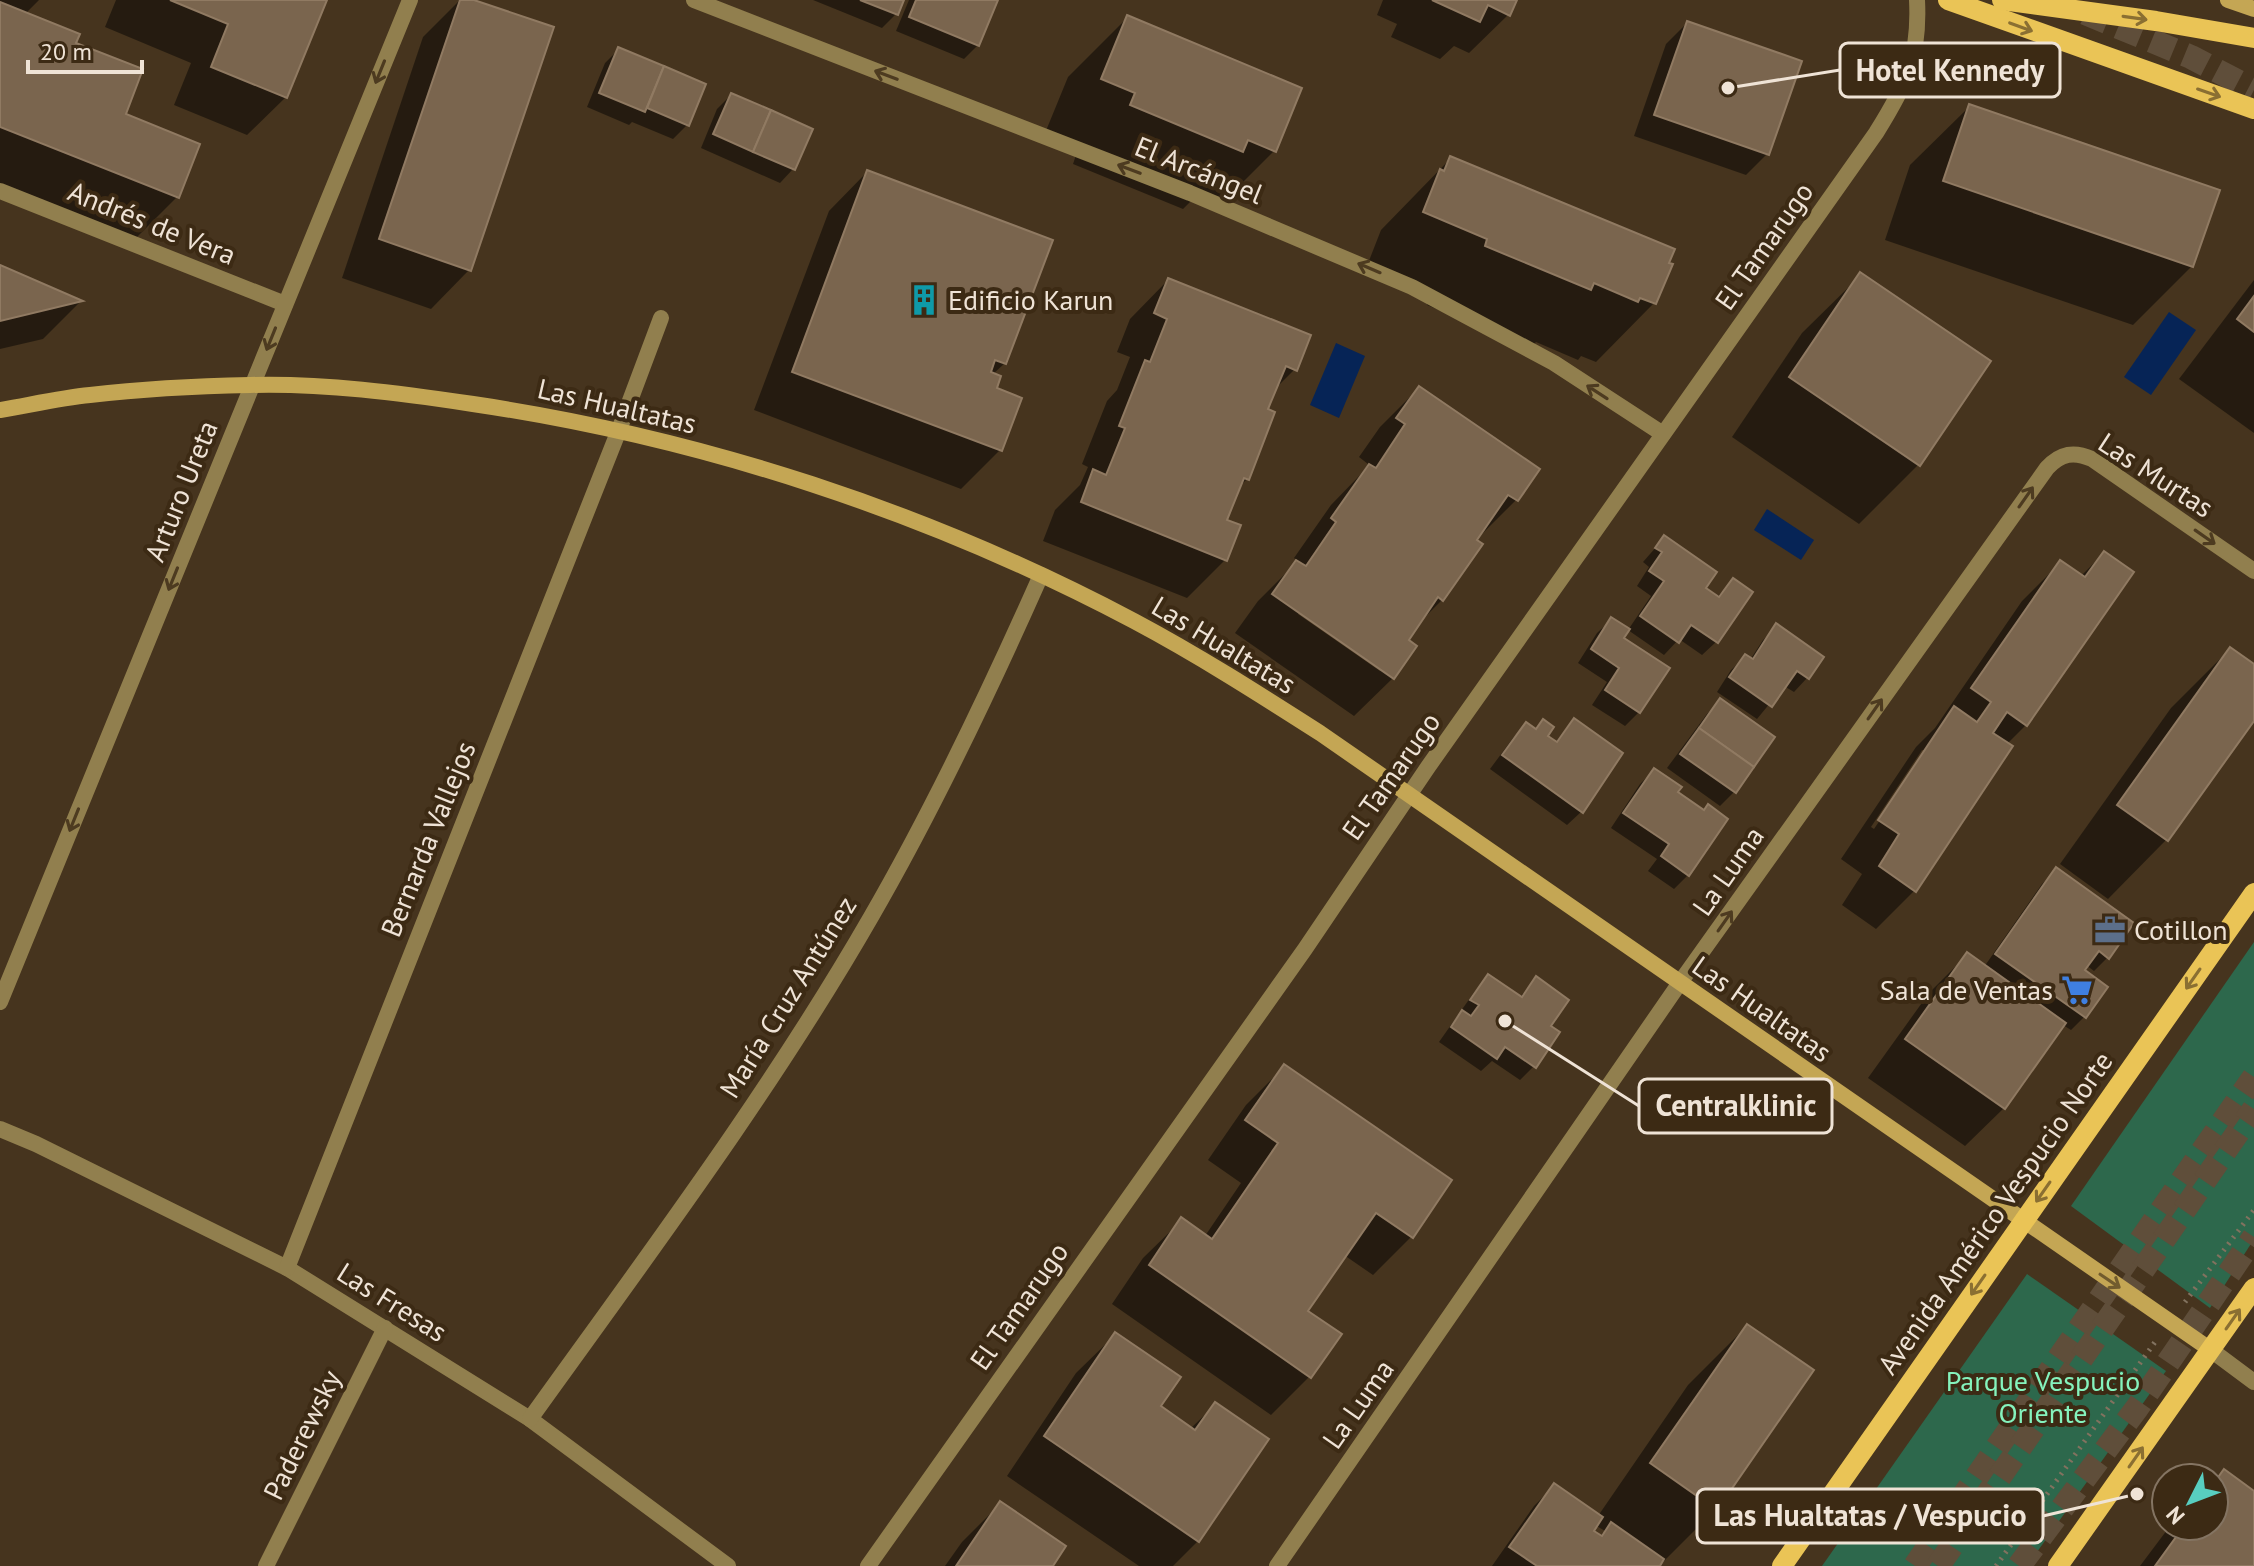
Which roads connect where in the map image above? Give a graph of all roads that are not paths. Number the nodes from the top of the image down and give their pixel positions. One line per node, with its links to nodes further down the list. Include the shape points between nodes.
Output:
1 (410, 0): 11 (street, Arturo Ureta, one-way to 11)
2 (694, 0): 16 (street, El Arcángel, one-way to 2, via 1554,363 1412,287 1190,193)
3 (1917, 0): 16 (street, El Tamarugo, via 1918,33 1898,97)
4 (1948, 0): 9 (main road, one-way to 9)
5 (2002, 0): 8 (main road, one-way to 8)
6 (2228, 0): 7 (street)
7 (2254, 9)
8 (2254, 38)
9 (2254, 109)
10 (0, 191): 11 (street, Andrés de Vera)
11 (285, 304): 13 (street, Arturo Ureta, one-way to 13)
12 (661, 318): 15 (street, Bernarda Vallejos)
13 (252, 385): 14 (street, Las Hualtatas, via 87,395); 15 (street, Las Hualtatas, via 421,396); 23 (street, Arturo Ureta, one-way to 23)
14 (0, 410)
15 (619, 430): 19 (street, Las Hualtatas, via 822,487); 26 (street, Bernarda Vallejos)
16 (1663, 434): 20 (street, El Tamarugo)
17 (2068, 454): 18 (street, Las Murtas, one-way to 18, via 2092,459); 22 (street, La Luma, one-way to 17, via 2047,468)
18 (2254, 571)
19 (1041, 575): 20 (street, Las Hualtatas, via 1229,675); 31 (street, María Cruz Antúnez, via 916,835 870,918 760,1093)
20 (1408, 796): 22 (street, Las Hualtatas); 34 (street, El Tamarugo)
21 (2254, 893): 25 (main road, Avenida Américo Vespucio Norte, one-way to 25)
22 (1679, 984): 25 (street, Las Hualtatas); 35 (street, La Luma)
23 (0, 1002)
24 (0, 1129): 26 (street, Las Fresas)
25 (2023, 1221): 29 (street, Las Hualtatas, one-way to 29); 36 (main road, Avenida Américo Vespucio Norte, one-way to 36)
26 (287, 1268): 28 (street, Las Fresas)
27 (2254, 1288): 29 (main road, one-way to 27)
28 (385, 1328): 31 (street, Las Fresas); 32 (street, Paderewsky)
29 (2211, 1350): 30 (street, Las Hualtatas); 37 (main road, one-way to 29)
30 (2254, 1382)
31 (530, 1419): 33 (street, Las Fresas)
32 (266, 1566)
33 (728, 1566)
34 (868, 1566)
35 (1277, 1566)
36 (1782, 1566)
37 (2058, 1566)

